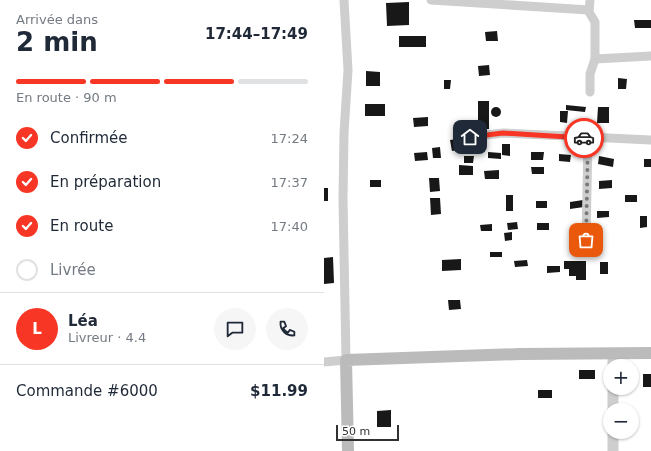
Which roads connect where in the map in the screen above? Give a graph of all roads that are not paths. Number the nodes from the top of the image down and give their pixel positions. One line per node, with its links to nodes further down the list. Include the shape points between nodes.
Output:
1 (344, 0): 15 (street, via 348,70 343,199)
2 (431, 0): 4 (street)
3 (590, 0): 4 (street)
4 (589, 10): 6 (street, via 595,22)
5 (651, 56): 6 (street)
6 (595, 59): 7 (street, via 590,74)
7 (590, 92)
8 (470, 137): 9 (street, via 503,133)
9 (588, 138): 10 (street); 11 (street)
10 (651, 140)
11 (586, 240)
12 (651, 353): 14 (main road)
13 (603, 359): 15 (main road, via 520,354)
14 (618, 359)
15 (346, 360): 16 (street); 18 (main road)
16 (324, 362)
17 (613, 439): 19 (street)
18 (348, 451)
19 (613, 451)

